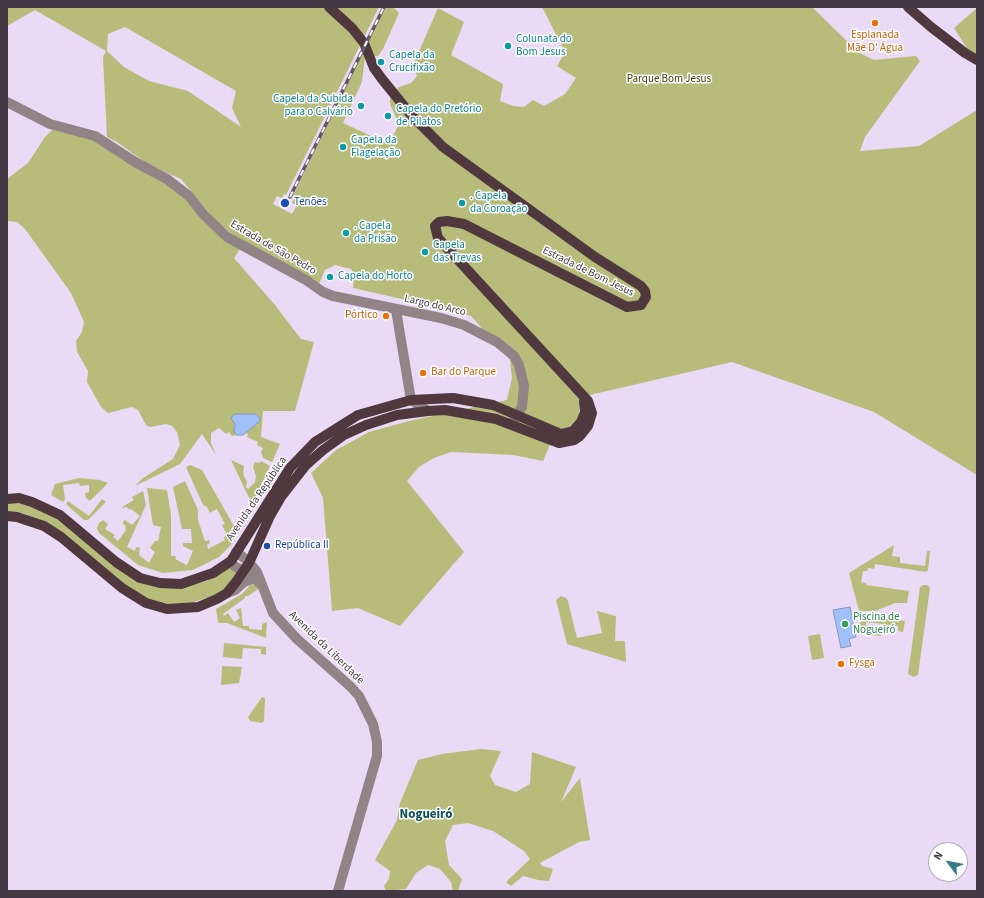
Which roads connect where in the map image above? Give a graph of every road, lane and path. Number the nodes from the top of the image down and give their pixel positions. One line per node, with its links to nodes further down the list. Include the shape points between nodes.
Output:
1 (329, 7): 6 (main road, Estrada de Bom Jesus, via 352,28 364,43 374,68 382,79 412,116 443,147 645,291 646,297 641,305 627,307 464,224 447,221 439,222 435,226 435,232 443,243 534,340)
2 (908, 7): 3 (main road, via 947,40)
3 (977, 60)
4 (7, 102): 5 (street, Estrada de São Pedro, via 50,124 95,136 167,179 189,196 227,237 323,292)
5 (396, 310): 7 (street, Largo do Arco); 9 (street, Largo do Arco, via 464,325 497,342 514,356 524,386 524,400)
6 (583, 397): 9 (main road, Avenida da República, via 585,412 578,426 569,433 556,433); 10 (main road, Avenida da República, via 590,406 591,419 585,431 574,440 559,443)
7 (411, 400): 8 (street); 9 (main road, Avenida da República, via 469,400); 13 (main road, Avenida da República, via 358,416 315,442 290,468)
8 (428, 411): 10 (main road, Avenida da República, via 445,410 481,415); 14 (main road, Avenida da República, via 371,422 344,435 323,450 306,465 281,497)
9 (518, 414): 10 (street, Largo do Arco)
10 (511, 424)
11 (7, 499): 13 (main road, Avenida da República, via 18,498 32,502 60,515 140,578 160,583 190,583 214,573)
12 (7, 516): 16 (main road, Avenida da República, via 44,526 62,537 122,588 146,604 167,609 198,607)
13 (233, 557): 14 (street, via 234,566)
14 (247, 567): 15 (street); 16 (main road, Avenida da República)
15 (257, 581): 16 (street, via 244,582 235,590); 17 (street, Avenida da Liberdade, via 273,613 297,639 351,687 359,696 373,724 377,756)
16 (226, 593)
17 (338, 891)

